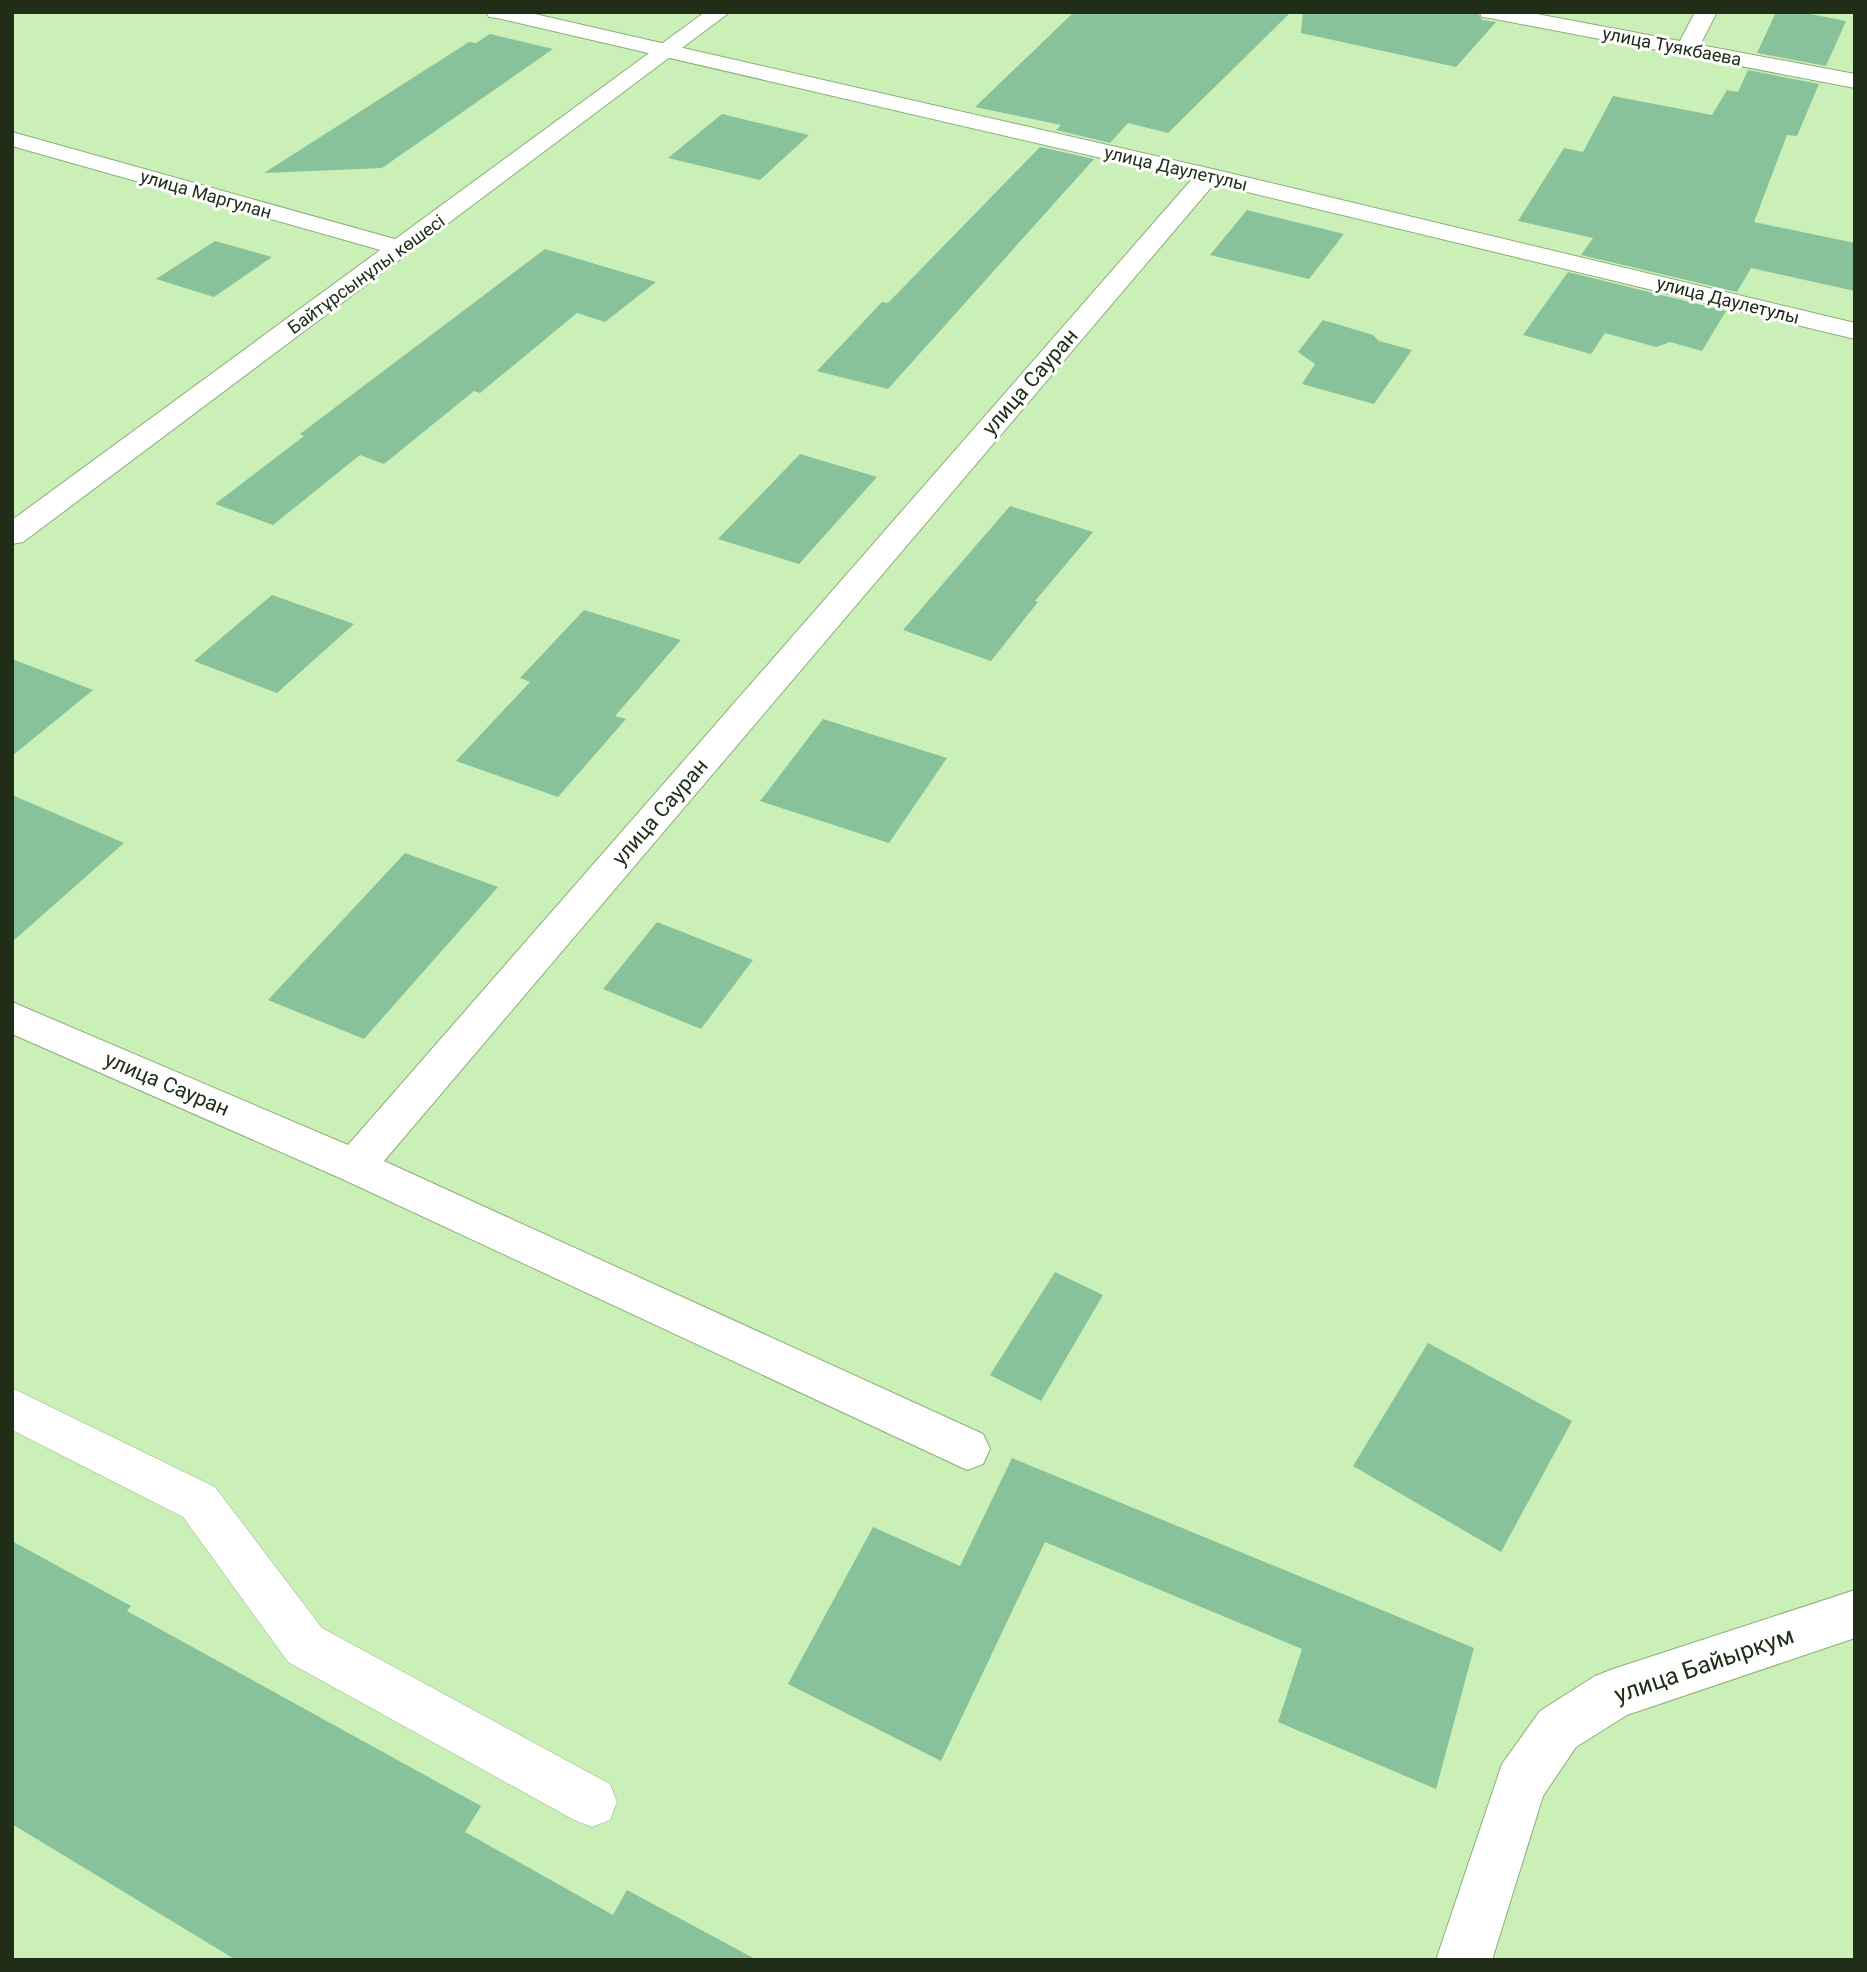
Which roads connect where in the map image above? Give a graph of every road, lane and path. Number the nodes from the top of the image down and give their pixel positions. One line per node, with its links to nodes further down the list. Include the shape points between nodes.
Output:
1 (496, 12): 6 (street, улица Даулетулы)
2 (719, 12): 6 (street, Байтұрсынұлы көшесі)
3 (1490, 12): 5 (street, улица Туякбаева)
4 (1706, 12): 5 (street)
5 (1687, 49): 7 (street, улица Туякбаева)
6 (668, 50): 9 (street, улица Даулетулы); 10 (street, Байтұрсынұлы көшесі)
7 (1855, 81)
8 (12, 139): 10 (street, улица Маргулан)
9 (1208, 175): 11 (street, улица Даулетулы); 14 (street, улица Сауран)
10 (400, 248): 12 (street, Байтұрсынұлы көшесі)
11 (1855, 331)
12 (12, 535)
13 (12, 1017): 14 (street, улица Сауран)
14 (355, 1166): 16 (street)
15 (12, 1408): 18 (lane, via 199,1502 305,1645)
16 (967, 1449)
17 (1855, 1614): 19 (street, улица Байыркум, via 1613,1694 1558,1729 1521,1783)
18 (592, 1802)
19 (1464, 1960)

